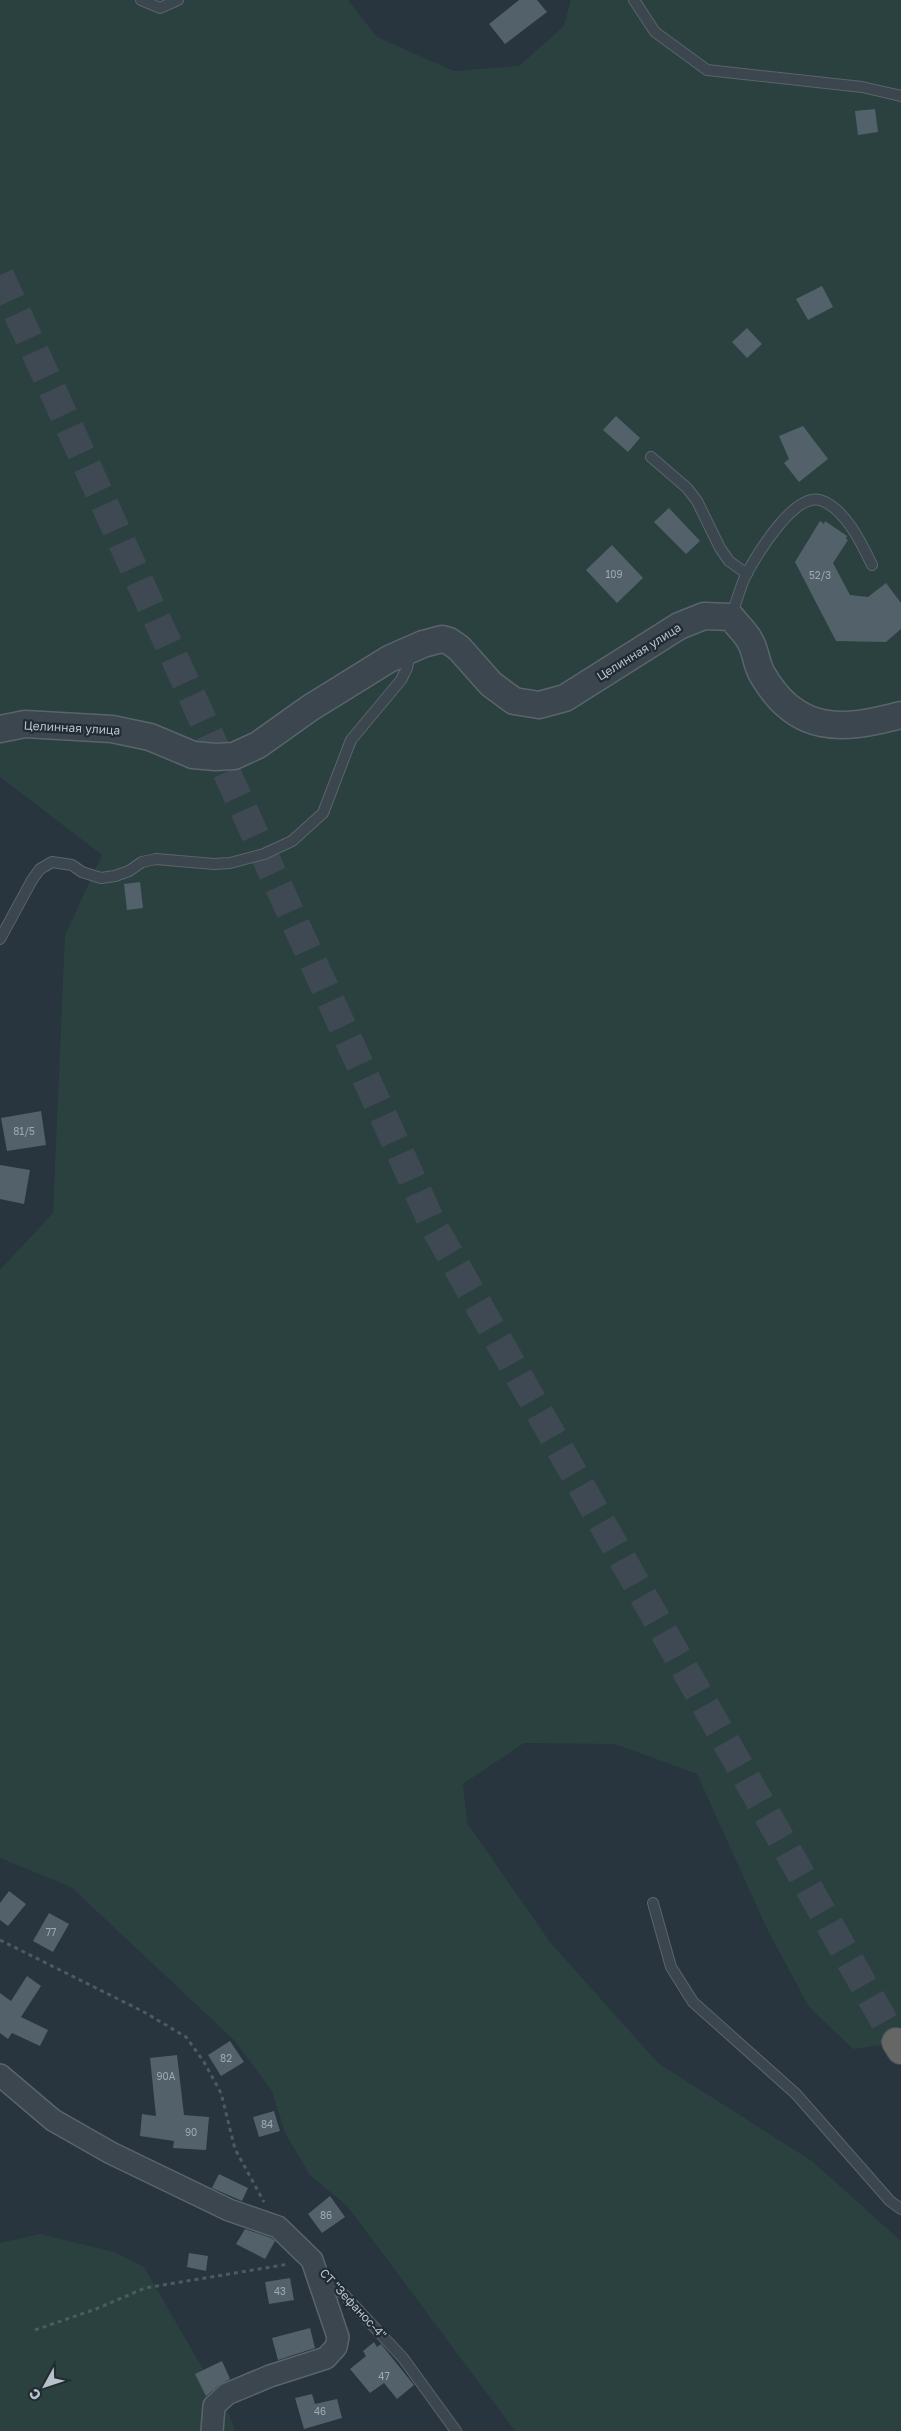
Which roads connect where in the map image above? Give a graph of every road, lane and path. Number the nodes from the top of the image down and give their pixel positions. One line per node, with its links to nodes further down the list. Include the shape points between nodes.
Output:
1 (141, 0): 2 (lane, via 160,8)
2 (178, 0)
3 (634, 0): 4 (lane, via 655,32 707,70 862,86)
4 (901, 96)
5 (651, 458): 7 (lane, via 688,488 729,562)
6 (872, 565): 7 (lane, via 856,531 830,505 808,500 790,512)
7 (747, 574): 8 (lane)
8 (731, 617): 9 (street, Целинная улица, via 704,616 679,626 565,698 539,705 514,701 491,684 449,641 442,639); 10 (street, via 750,641 761,673 783,702 804,719 820,724 866,725)
9 (411, 649): 11 (street, Целинная улица, via 310,708 258,746 234,756 193,754 150,737 112,728 25,724); 12 (lane, via 401,680 351,740 322,813 292,841 264,854 230,863 156,859 142,862 115,876 101,878 72,865 52,862 40,869 32,880)
10 (901, 715)
11 (0, 729)
12 (0, 939)
13 (653, 1903): 16 (lane, via 671,1967 693,2002 796,2094 890,2201)
14 (0, 1940): 17 (path, via 144,2012 186,2037 221,2093 235,2149)
15 (0, 2075): 17 (street, via 54,2120 111,2153 229,2210)
16 (901, 2209)
17 (278, 2227): 18 (street)
18 (312, 2260): 19 (path, via 145,2288); 20 (street, СТ "Зефанос-4", via 338,2337 336,2347 326,2358 227,2394 214,2406); 21 (lane, СТ "Зефанос-4", via 403,2358)
19 (35, 2330)
20 (212, 2431)
21 (456, 2431)

